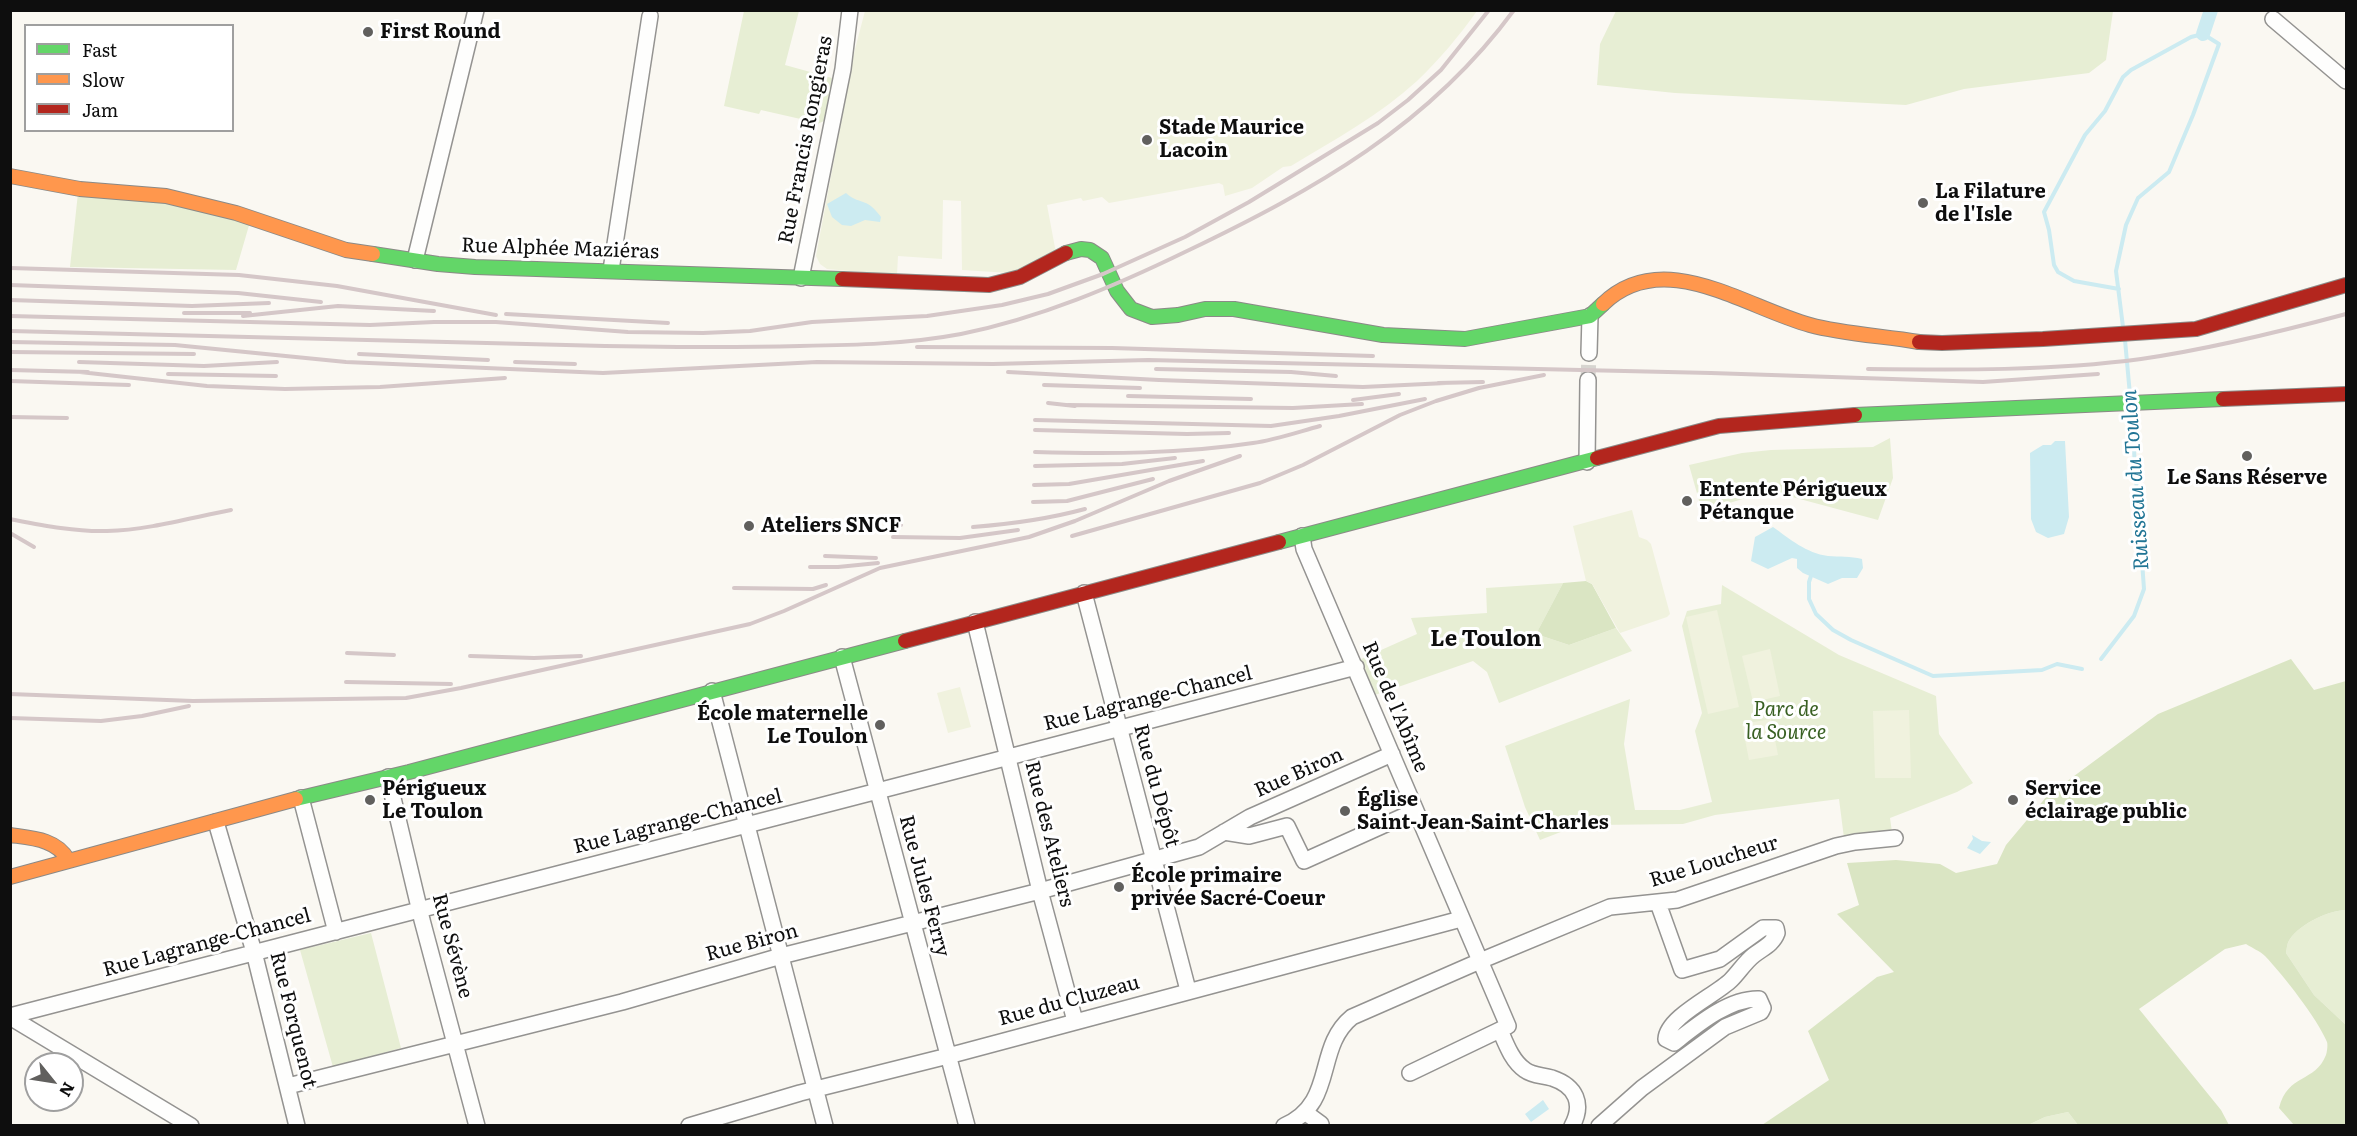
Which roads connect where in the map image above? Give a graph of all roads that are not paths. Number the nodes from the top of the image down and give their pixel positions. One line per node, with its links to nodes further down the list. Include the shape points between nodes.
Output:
1 (476, 10): 7 (street)
2 (850, 10): 9 (street, Rue Francis Rongieras, via 843,69)
3 (650, 16): 8 (street)
4 (2273, 19): 5 (street)
5 (2346, 81)
6 (10, 176): 7 (street, Rue Alphée Maziéras, via 80,189 166,196 236,213 346,250)
7 (416, 260): 8 (street, Rue Alphée Maziéras, via 475,267)
8 (611, 270): 9 (street, Rue Alphée Maziéras)
9 (801, 278): 11 (street, Rue Alphée Maziéras, via 989,285 1020,277 1067,252 1081,249 1098,255 1131,309 1152,317 1234,309 1383,335 1465,339)
10 (2346, 285): 11 (street, via 2196,329 2043,339 1921,342 1810,325 1701,285 1671,279 1635,283 1614,293)
11 (1590, 316): 12 (street)
12 (1588, 353)
13 (1588, 381): 15 (street)
14 (2346, 394): 15 (street, via 1749,422 1719,426)
15 (1587, 462): 16 (street)
16 (1302, 536): 17 (street); 20 (street, Rue de l'Abîme, via 1304,549)
17 (1084, 593): 18 (street); 22 (street, Rue du Dépôt)
18 (975, 622): 19 (street); 24 (street, Rue des Ateliers)
19 (842, 657): 21 (street); 26 (street, Rue Jules Ferry)
20 (1356, 667): 22 (street, Rue Lagrange-Chancel); 23 (street, Rue de l'Abîme)
21 (712, 691): 25 (street); 30 (street)
22 (1119, 728): 24 (street, Rue Lagrange-Chancel); 35 (street, Rue du Dépôt)
23 (1392, 754): 28 (street, Rue de l'Abîme); 31 (street, Rue Biron)
24 (1008, 757): 26 (street, Rue Lagrange-Chancel); 37 (street, Rue des Ateliers)
25 (387, 777): 27 (street); 39 (street, Rue Sévène)
26 (878, 791): 30 (street, Rue Lagrange-Chancel); 41 (street, Rue Jules Ferry)
27 (301, 798): 29 (street); 42 (street)
28 (1415, 810): 31 (street, Rue Biron, via 1304,861 1287,826 1249,836); 40 (street, Rue de l'Abîme)
29 (216, 822): 34 (street); 43 (street, Rue Forquenot)
30 (747, 826): 39 (street, Rue Lagrange-Chancel); 44 (street)
31 (1224, 832): 35 (street, Rue Biron, via 1199,847)
32 (10, 835): 34 (street, via 54,845)
33 (1895, 838): 38 (street, Rue Loucheur, via 1836,846)
34 (68, 860): 36 (street)
35 (1154, 860): 37 (street, Rue Biron); 46 (street, Rue du Dépôt)
36 (10, 877)
37 (1040, 891): 41 (street, Rue Biron); 48 (street, Rue des Ateliers)
38 (1658, 903): 45 (street, Rue Loucheur, via 1610,908); 66 (street, via 1683,970 1720,958 1763,928 1776,928 1777,933 1774,941 1731,980 1674,1022 1666,1039 1674,1042 1728,1006 1749,998 1759,999 1763,1008 1725,1027)
39 (421, 911): 42 (street, Rue Lagrange-Chancel); 50 (street, Rue Sévène)
40 (1461, 919): 45 (street, Rue de l'Abîme); 46 (street, Rue du Cluzeau)
41 (912, 923): 44 (street, Rue Biron); 51 (street, Rue Jules Ferry)
42 (336, 932): 43 (street, Rue Lagrange-Chancel)
43 (254, 952): 47 (street, Rue Lagrange-Chancel); 53 (street, Rue Forquenot)
44 (781, 956): 50 (street, Rue Biron); 54 (street)
45 (1480, 961): 49 (street, Rue de l'Abîme); 55 (street, Rue Loucheur, via 1352,1017 1335,1036 1317,1096)
46 (1188, 990): 48 (street, Rue du Cluzeau)
47 (10, 1017): 58 (street)
48 (1075, 1021): 51 (street, Rue du Cluzeau)
49 (1504, 1028): 52 (street); 65 (street, Rue de l'Abîme, via 1510,1053 1521,1068 1552,1078 1575,1094 1578,1115)
50 (455, 1043): 53 (street, Rue Biron); 60 (street, Rue Sévène)
51 (948, 1056): 54 (street, Rue du Cluzeau); 63 (street, Rue Jules Ferry)
52 (1410, 1073)
53 (288, 1086): 59 (street, Rue Forquenot)
54 (815, 1089): 56 (street, Rue du Cluzeau); 62 (street)
55 (1306, 1113): 57 (street); 64 (street)
56 (740, 1119): 61 (street, Rue du Cluzeau)
57 (1322, 1124)
58 (192, 1125)
59 (297, 1125)
60 (477, 1125)
61 (689, 1125)
62 (825, 1125)
63 (967, 1125)
64 (1284, 1125)
65 (1572, 1125)
66 (1599, 1125)

